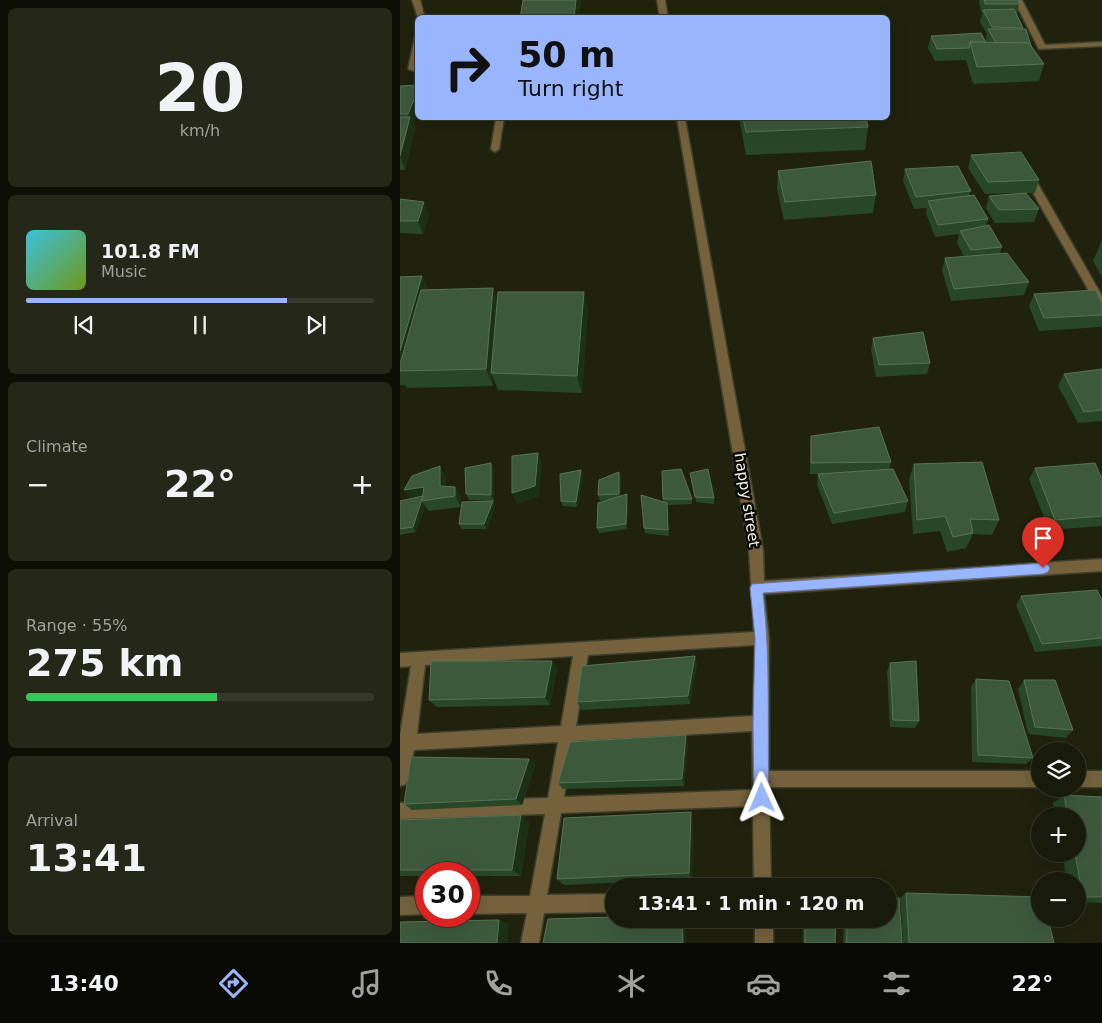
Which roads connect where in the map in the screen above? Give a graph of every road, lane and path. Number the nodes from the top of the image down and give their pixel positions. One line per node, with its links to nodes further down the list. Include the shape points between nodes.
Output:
1 (416, 0): 4 (street)
2 (661, 0): 5 (street)
3 (1018, 0): 6 (street, via 1042,48)
4 (420, 15)
5 (664, 15)
6 (1102, 44)
7 (415, 54): 8 (street, via 412,69)
8 (415, 70)
9 (500, 120): 11 (street)
10 (681, 120): 15 (street, happy street, via 756,550)
11 (495, 148)
12 (1024, 168): 13 (street)
13 (1102, 305)
14 (1102, 565): 15 (street)
15 (757, 588): 16 (street, happy street)
16 (762, 638): 17 (street); 20 (street, happy street)
17 (582, 649): 18 (street); 21 (street)
18 (418, 659): 19 (street); 22 (street)
19 (400, 660)
20 (760, 723): 21 (street); 27 (street, happy street)
21 (567, 734): 22 (street); 29 (street)
22 (404, 743): 23 (street)
23 (400, 778)
24 (1031, 779): 27 (street)
25 (1086, 779): 26 (street)
26 (1102, 779)
27 (761, 780): 28 (street, happy street)
28 (762, 798): 29 (street); 31 (street, happy street)
29 (554, 806): 30 (street); 33 (street)
30 (400, 811)
31 (763, 878)
32 (605, 903): 33 (street)
33 (537, 904): 35 (street); 38 (street)
34 (415, 905): 36 (street)
35 (480, 905)
36 (400, 906)
37 (764, 928): 39 (street)
38 (530, 943)
39 (764, 943)

